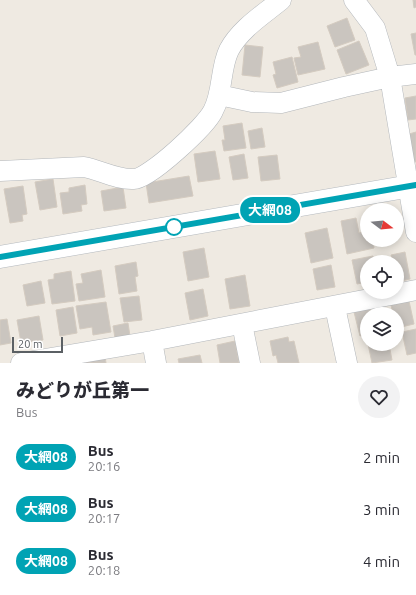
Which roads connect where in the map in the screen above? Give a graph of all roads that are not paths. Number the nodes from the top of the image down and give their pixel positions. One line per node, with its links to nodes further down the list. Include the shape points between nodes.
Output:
1 (281, 0): 5 (street, via 244,30 229,50)
2 (354, 0): 4 (street, via 375,28)
3 (416, 74): 4 (street)
4 (390, 77): 5 (street, via 281,102 252,102); 7 (street)
5 (219, 95): 6 (street, via 213,112 199,129 151,172 136,180 122,179 84,167)
6 (0, 171)
7 (412, 185): 8 (street); 9 (street)
8 (416, 232)
9 (0, 257)
10 (416, 290): 11 (street)
11 (334, 307): 12 (street); 18 (street)
12 (242, 324): 13 (street); 17 (street)
13 (152, 341): 14 (street); 16 (street)
14 (60, 360): 15 (street)
15 (21, 363)
16 (156, 363)
17 (250, 363)
18 (347, 363)

